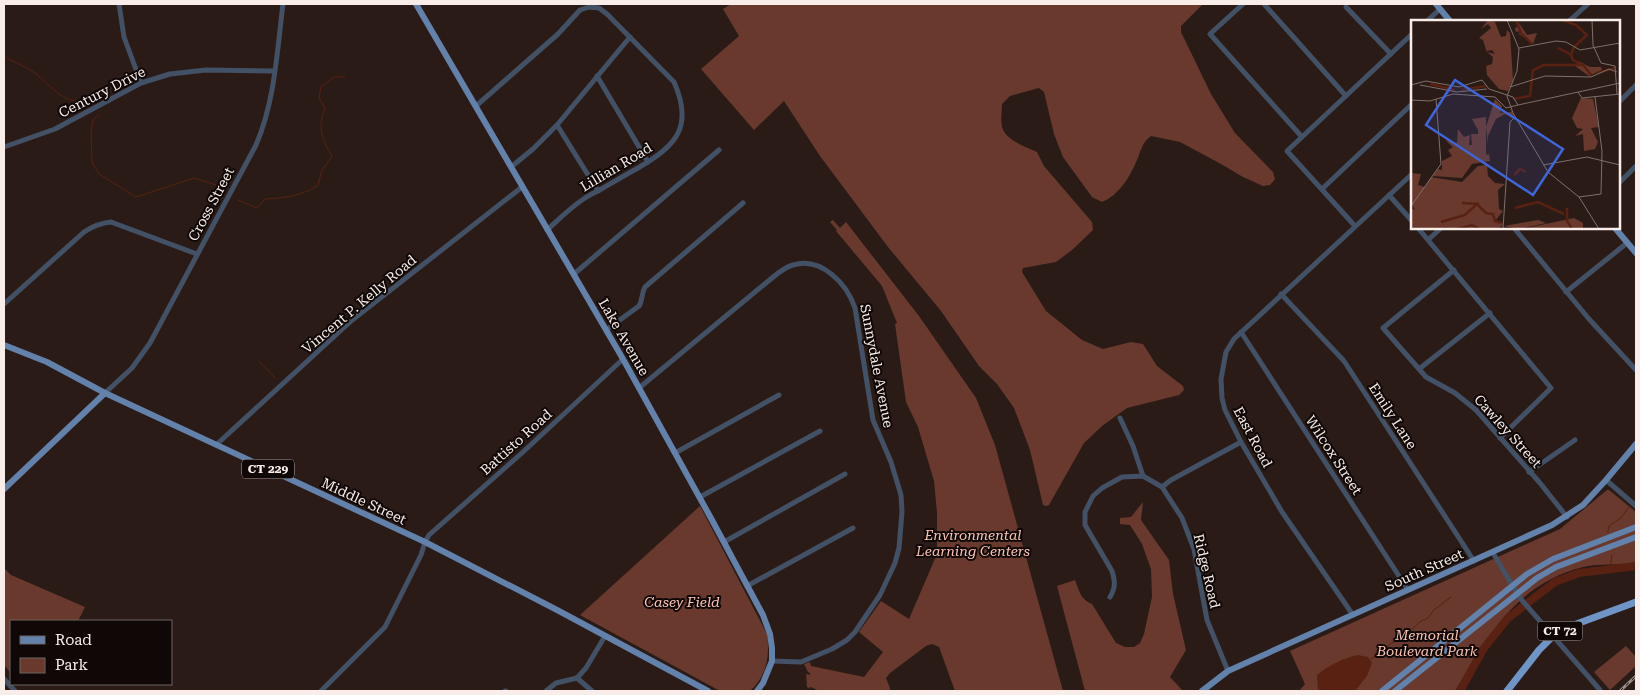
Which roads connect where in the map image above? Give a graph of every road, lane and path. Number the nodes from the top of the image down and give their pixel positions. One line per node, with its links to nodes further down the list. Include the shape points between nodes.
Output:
1 (119, 4): 17 (street, via 124,36)
2 (283, 4): 15 (street, Cross Street)
3 (416, 4): 22 (main road, Lake Avenue)
4 (1243, 4): 24 (street, via 1210,34)
5 (1264, 4): 19 (street)
6 (1588, 4): 11 (street)
7 (1438, 6): 9 (street); 10 (main road)
8 (1346, 7): 14 (street)
9 (1428, 20)
10 (1449, 20)
11 (1570, 20)
12 (1411, 35): 14 (street)
13 (630, 37): 16 (street); 22 (street, Lillian Road, via 599,8 580,10 558,34); 27 (street, Lillian Road, via 674,82 681,103 680,130 675,140)
14 (1391, 54): 19 (street)
15 (274, 71): 17 (street, Century Drive, via 206,70 170,74); 47 (street, Cross Street, via 269,108 256,145)
16 (597, 76): 23 (street); 27 (street)
17 (141, 82): 25 (street, Century Drive, via 55,129)
18 (1636, 85): 20 (street)
19 (1346, 96): 24 (street)
20 (1620, 101)
21 (1411, 105): 33 (street)
22 (476, 106): 29 (main road, Lake Avenue)
23 (557, 125): 29 (street); 34 (street)
24 (1302, 137): 33 (street, via 1287,151)
25 (4, 147)
26 (719, 150): 49 (street)
27 (648, 162): 34 (street, Lillian Road)
28 (1636, 166): 31 (street)
29 (511, 167): 32 (main road, Lake Avenue)
30 (1411, 175): 35 (street, East Road)
31 (1620, 182)
32 (522, 187): 43 (main road, Lake Avenue); 69 (street, Vincent P. Kelly Road, via 351,322)
33 (1322, 189): 38 (street)
34 (598, 191): 43 (street, Lillian Road, via 585,197)
35 (1389, 195): 37 (street); 38 (street, East Road)
36 (743, 203): 54 (street, via 645,287 639,306)
37 (1411, 220)
38 (1355, 226): 51 (street, East Road)
39 (1419, 229): 44 (street)
40 (1441, 229): 44 (street)
41 (1515, 229): 50 (street)
42 (1616, 229): 45 (main road)
43 (547, 230): 49 (main road, Lake Avenue)
44 (1428, 239): 48 (street)
45 (1627, 242): 46 (main road); 50 (street)
46 (1636, 253)
47 (197, 254): 52 (street, via 110,222 102,223 84,232); 61 (street, Cross Street, via 150,342 132,368)
48 (1454, 270): 53 (street); 58 (street, Cawley Street, via 1383,328)
49 (574, 274): 54 (main road, Lake Avenue)
50 (1566, 292): 59 (street)
51 (1281, 294): 55 (street, East Road); 86 (street, Emily Lane, via 1344,361)
52 (4, 304)
53 (1490, 313): 58 (street); 65 (street, via 1551,388)
54 (606, 330): 57 (main road, Lake Avenue)
55 (1241, 332): 67 (street, East Road, via 1226,352 1220,387 1225,410); 89 (street, Wilcox Street)
56 (4, 345): 61 (main road, Middle Street / CT 229, via 47,362)
57 (622, 359): 60 (main road, Lake Avenue); 83 (street, Battisto Road)
58 (1419, 370): 65 (street, Cawley Street, via 1470,404)
59 (1636, 370)
60 (639, 388): 70 (main road, Lake Avenue); 96 (street, Sunnydale Avenue, via 787,267 802,263 817,265 842,284 852,299 873,420 891,462 900,495 899,548 880,595 847,640 801,662)
61 (105, 393): 69 (main road, Middle Street / CT 229); 76 (main road)
62 (779, 395): 70 (street)
63 (1120, 418): 73 (street)
64 (820, 431): 77 (street)
65 (1500, 438): 71 (street, Cawley Street)
66 (1575, 440): 71 (street)
67 (1241, 442): 75 (street); 93 (street, East Road, via 1282,512)
68 (1636, 444): 74 (main road, South Street)
69 (216, 445): 83 (main road, Middle Street / CT 229)
70 (675, 453): 77 (main road, Lake Avenue)
71 (1529, 472): 79 (street, Cawley Street)
72 (845, 474): 84 (street)
73 (1143, 476): 75 (street, Ridge Road); 91 (street, via 1122,477 1102,488 1093,496 1085,512 1084,525 1112,571 1115,587)
74 (1606, 480): 78 (street); 79 (main road, South Street, via 1583,505)
75 (1162, 487): 97 (street, Ridge Road, via 1182,518 1194,549 1207,620)
76 (4, 489)
77 (700, 497): 84 (main road, Lake Avenue)
78 (1636, 506)
79 (1566, 517): 85 (main road, South Street)
80 (853, 528): 87 (street)
81 (1636, 528): 88 (main road, via 1553,559)
82 (1636, 537): 90 (main road, via 1556,567)
83 (424, 542): 94 (main road, Middle Street / CT 229); 102 (street, via 421,555 384,627)
84 (724, 542): 87 (main road, Lake Avenue)
85 (1493, 553): 86 (main road, South Street); 88 (street)
86 (1474, 561): 89 (main road, South Street)
87 (747, 586): 96 (main road, Lake Avenue, via 769,630)
88 (1513, 586): 90 (street); 108 (main road)
89 (1408, 590): 93 (main road, South Street)
90 (1517, 593): 95 (street); 109 (main road)
91 (1110, 597)
92 (1636, 602): 95 (highway, CT 72, via 1571,626)
93 (1353, 615): 97 (main road, South Street)
94 (606, 636): 98 (street); 105 (main road, Middle Street / CT 229)
95 (1554, 636): 100 (street); 110 (highway, CT 72)
96 (772, 661): 106 (main road, Lake Avenue)
97 (1228, 672): 107 (main road, South Street)
98 (577, 678): 103 (street, via 556,683); 104 (street)
99 (4, 679): 101 (street)
100 (1600, 690)
101 (15, 691)
102 (321, 691)
103 (546, 691)
104 (592, 691)
105 (708, 691)
106 (757, 691)
107 (1202, 691)
108 (1382, 691)
109 (1396, 691)
110 (1507, 691)

